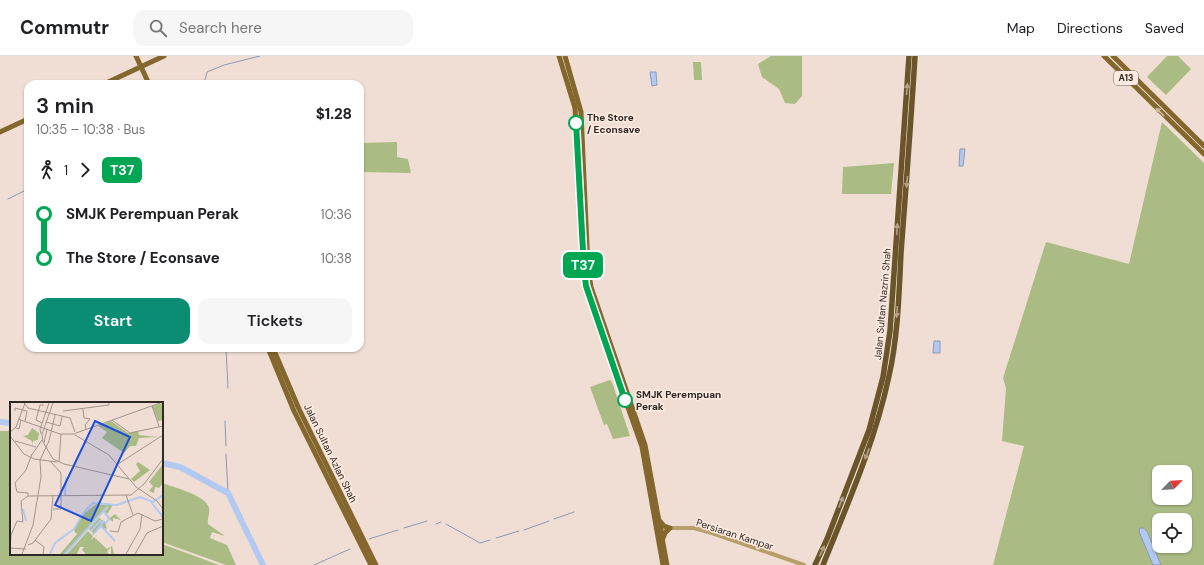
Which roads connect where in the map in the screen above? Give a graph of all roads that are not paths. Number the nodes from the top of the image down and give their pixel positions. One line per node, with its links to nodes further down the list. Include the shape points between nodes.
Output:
1 (136, 56): 9 (main road)
2 (164, 56): 9 (main road)
3 (559, 56): 25 (main road, via 575,108 586,286)
4 (565, 56): 24 (main road, via 581,112 589,281)
5 (909, 56): 14 (highway, Jalan Sultan Nazrin Shah, one-way to 5)
6 (915, 56): 12 (highway, Jalan Sultan Nazrin Shah)
7 (1104, 56): 19 (main road, A13, one-way to 7)
8 (1113, 56): 15 (main road, A13)
9 (141, 67): 10 (main road); 11 (main road)
10 (113, 80)
11 (147, 80)
12 (911, 117): 14 (highway); 16 (highway, Jalan Sultan Nazrin Shah)
13 (24, 121): 17 (main road)
14 (904, 122): 21 (highway, Jalan Sultan Nazrin Shah)
15 (1182, 124): 18 (main road, A13); 19 (main road)
16 (910, 130): 21 (highway, via 907,157); 36 (highway, Jalan Sultan Nazrin Shah, one-way to 36, via 891,370 871,444)
17 (0, 132)
18 (1204, 146)
19 (1197, 148): 20 (main road, A13)
20 (1204, 154)
21 (902, 159): 35 (highway, Jalan Sultan Nazrin Shah, one-way to 21, via 869,430 883,377 890,331)
22 (270, 352): 30 (main road, Jalan Sultan Azlan Shah, via 294,411)
23 (275, 352): 31 (main road, Jalan Sultan Azlan Shah, via 299,409)
24 (615, 356): 25 (main road, via 618,369); 26 (main road, via 646,446)
25 (615, 373): 26 (main road, via 642,447)
26 (657, 520): 27 (main road); 28 (main road); 29 (main road)
27 (670, 528): 28 (street, Persiaran Kampar); 29 (main road); 34 (street, Persiaran Kampar, via 694,528)
28 (661, 530): 29 (main road)
29 (660, 539): 32 (main road); 33 (main road)
30 (371, 565)
31 (376, 565)
32 (663, 565)
33 (667, 565)
34 (804, 565)
35 (814, 565)
36 (823, 565)

